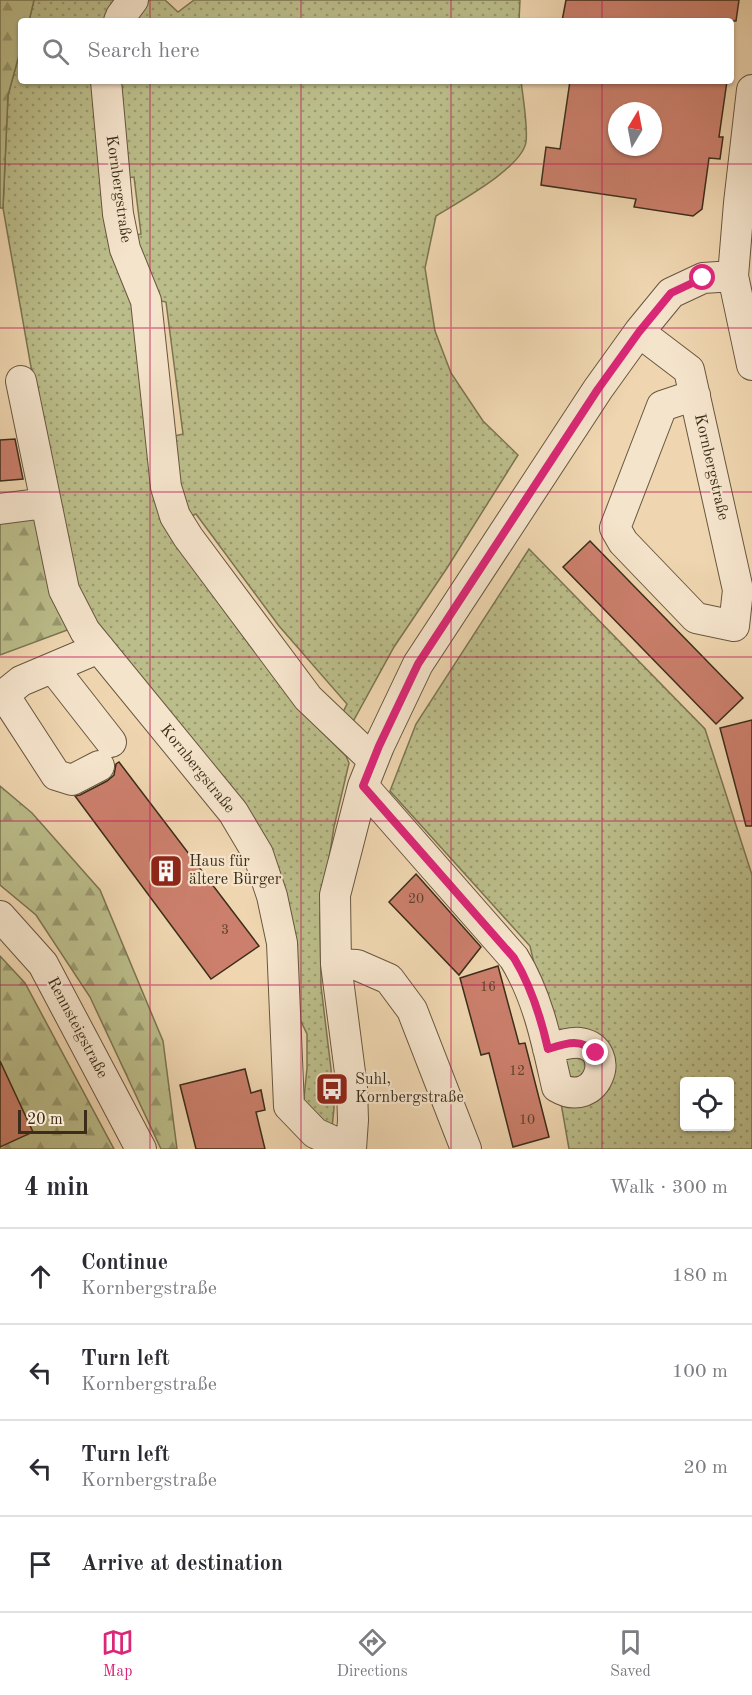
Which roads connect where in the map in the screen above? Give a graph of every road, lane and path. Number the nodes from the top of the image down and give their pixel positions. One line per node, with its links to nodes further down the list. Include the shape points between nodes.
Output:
1 (133, 0): 2 (street)
2 (121, 18)
3 (106, 84): 14 (street, Kornbergstraße, via 118,214 125,249 146,301 166,487 175,516)
4 (752, 90): 5 (street)
5 (734, 276): 6 (street, Kornbergstraße, via 703,278 671,293); 7 (street)
6 (639, 332): 9 (street, Kornbergstraße, via 689,370); 14 (street, Kornbergstraße, via 418,664)
7 (752, 365)
8 (21, 381): 10 (street, Kornbergstraße)
9 (694, 395): 9 (street, Kornbergstraße, via 662,406 615,528 623,542 696,618 734,626 738,590)
10 (46, 503): 11 (street); 12 (street, Kornbergstraße, via 64,590 85,631)
11 (0, 509)
12 (99, 648): 13 (street); 19 (street, Kornbergstraße, via 232,812 258,854 282,943 289,1106 315,1133)
13 (53, 668): 13 (street, via 21,681 4,695 56,775 72,780 105,754)
14 (368, 773): 16 (street, Kornbergstraße, via 336,895); 17 (street, Kornbergstraße, via 514,958 526,977)
15 (0, 916): 18 (street, Rennsteigstraße, via 44,964)
16 (336, 964): 19 (street, Kornbergstraße, via 352,1088); 20 (street, via 357,965 389,979 412,1010)
17 (548, 1049)
18 (141, 1149)
19 (351, 1149)
20 (466, 1149)

